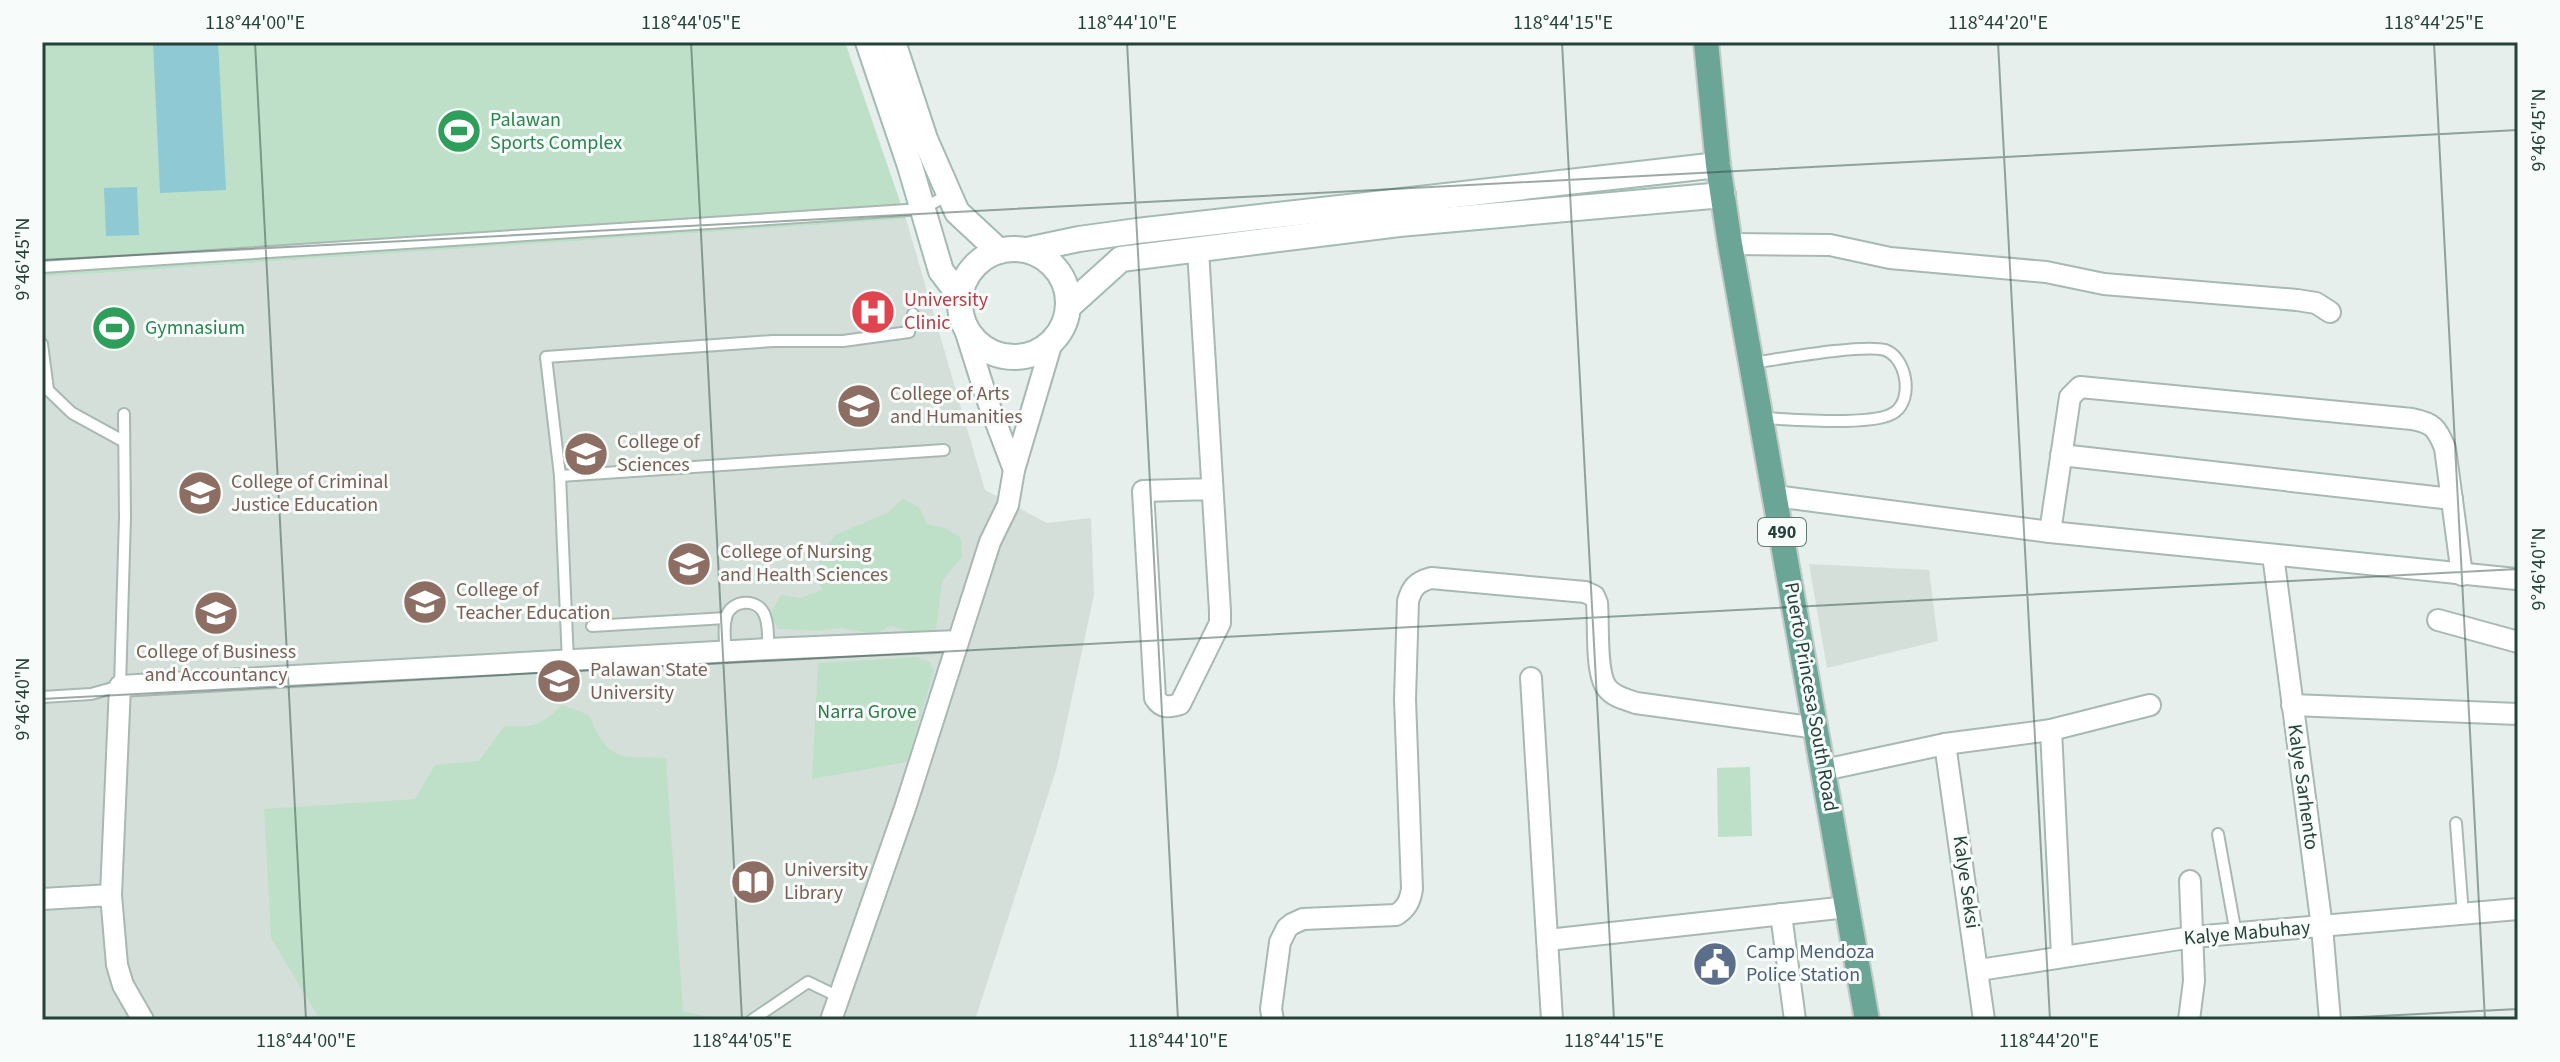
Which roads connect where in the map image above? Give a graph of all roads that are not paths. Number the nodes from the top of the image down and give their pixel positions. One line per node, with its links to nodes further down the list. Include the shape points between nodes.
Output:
1 (868, 42): 7 (street)
2 (893, 42): 5 (street)
3 (1706, 42): 4 (main road, Puerto Princesa South Road / 490)
4 (1718, 165): 6 (main road, Puerto Princesa South Road / 490); 9 (street, via 1137,231)
5 (948, 195): 7 (lane); 11 (street, via 964,220)
6 (1723, 195): 8 (main road, Puerto Princesa South Road / 490); 10 (street, via 1399,224)
7 (922, 209): 12 (lane); 14 (street, via 941,271)
8 (1730, 244): 15 (street, via 1830,245 1890,258 2046,272 2104,284 2297,300); 19 (main road, Puerto Princesa South Road / 490)
9 (1027, 250): 11 (street); 13 (street, via 1047,260 1062,277)
10 (1198, 250): 13 (street, via 1121,259); 27 (street)
11 (999, 251): 14 (street, via 967,276)
12 (42, 267)
13 (1069, 306): 17 (street, via 1066,322)
14 (961, 307): 17 (street, via 971,337 989,352 1011,358 1033,354); 25 (street)
15 (2330, 312)
16 (913, 314): 26 (lane, via 909,332 843,341 546,357)
17 (1052, 342): 25 (street)
18 (42, 344): 22 (lane, via 48,390 72,413)
19 (1752, 363): 21 (main road, Puerto Princesa South Road / 490); 21 (lane, via 1873,348 1893,353 1903,375 1903,403 1884,417)
20 (124, 414): 22 (lane)
21 (1762, 418): 28 (main road, Puerto Princesa South Road / 490)
22 (123, 441): 43 (lane)
23 (944, 450): 26 (lane)
24 (2061, 455): 29 (street); 29 (street, via 2070,397 2080,387 2412,419 2438,429); 30 (street)
25 (1014, 470): 37 (street, via 1008,505 990,542)
26 (560, 476): 41 (lane)
27 (1212, 489): 27 (street, via 1220,623 1180,704 1168,707 1155,698 1143,491)
28 (1775, 496): 30 (street); 48 (main road, Puerto Princesa South Road / 490)
29 (2452, 499): 32 (street)
30 (2050, 532): 31 (street)
31 (2273, 555): 32 (street); 46 (street, Kalye Sarhento)
32 (2462, 575): 33 (street)
33 (2516, 579)
34 (726, 618): 36 (lane); 39 (lane, via 738,604 757,605 765,615); 40 (lane)
35 (2438, 620): 38 (street)
36 (592, 626)
37 (958, 641): 39 (street); 67 (street)
38 (2518, 642)
39 (768, 649): 40 (street)
40 (726, 652): 41 (street)
41 (568, 662): 43 (street)
42 (1531, 678): 64 (street)
43 (120, 686): 44 (lane); 55 (street)
44 (42, 697)
45 (2150, 705): 49 (street)
46 (2292, 705): 47 (street); 61 (street, Kalye Sarhento)
47 (2518, 714)
48 (1817, 728): 51 (main road, Puerto Princesa South Road / 490); 71 (street, via 1615,696 1601,674 1597,603 1585,592 1421,581 1408,601 1410,900 1396,915 1303,919 1287,928 1280,942)
49 (2051, 730): 50 (street); 65 (street)
50 (1945, 744): 51 (street); 66 (street, Kalye Seksi)
51 (1824, 770): 57 (main road, Puerto Princesa South Road / 490)
52 (2456, 823): 60 (lane)
53 (2218, 834): 62 (lane)
54 (2190, 881): 63 (street)
55 (111, 895): 56 (street); 68 (street, via 117,965)
56 (42, 899)
57 (1847, 907): 59 (street); 74 (main road, Puerto Princesa South Road / 490)
58 (2518, 909): 60 (street, Kalye Mabuhay)
59 (1781, 914): 64 (street); 73 (street)
60 (2463, 915): 61 (street, Kalye Mabuhay)
61 (2322, 927): 62 (street, Kalye Mabuhay); 77 (street, Kalye Sarhento)
62 (2236, 934): 63 (street, Kalye Mabuhay)
63 (2193, 937): 65 (street, Kalye Mabuhay); 76 (street)
64 (1548, 940): 72 (street)
65 (2062, 955): 66 (street, Kalye Mabuhay)
66 (1979, 970): 75 (street, Kalye Seksi)
67 (839, 997): 69 (lane, via 808,982); 70 (street)
68 (143, 1020)
69 (752, 1020)
70 (831, 1020)
71 (1273, 1020)
72 (1552, 1020)
73 (1795, 1020)
74 (1867, 1020)
75 (1984, 1020)
76 (2189, 1020)
77 (2330, 1020)

